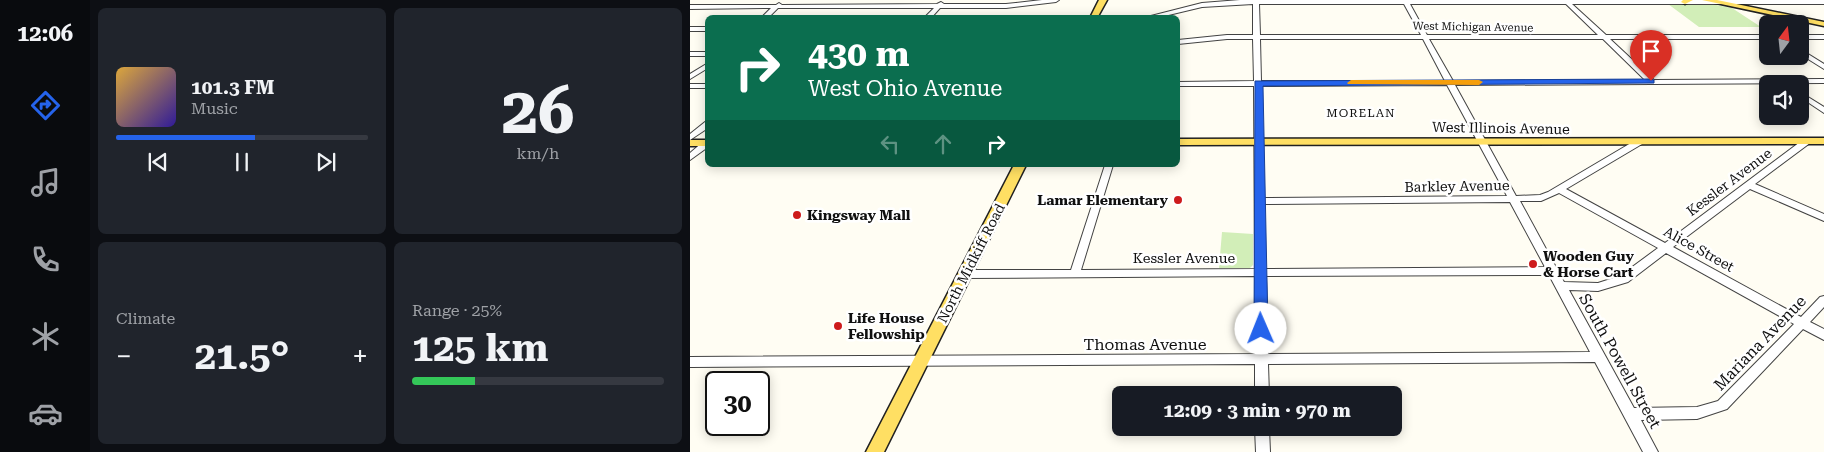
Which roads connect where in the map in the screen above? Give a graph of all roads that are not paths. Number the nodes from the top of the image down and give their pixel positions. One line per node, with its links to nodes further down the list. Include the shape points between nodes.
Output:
1 (786, 0): 17 (street)
2 (839, 0): 18 (street)
3 (892, 0): 19 (street)
4 (945, 0): 20 (street)
5 (996, 0): 21 (street)
6 (1056, 0): 9 (street)
7 (1103, 0): 25 (main road)
8 (1706, 0): 14 (main road)
9 (1047, 1): 21 (street)
10 (1256, 1): 11 (street); 26 (street, via 1209,4); 30 (street)
11 (1406, 1): 16 (street); 31 (street, South Powell Street)
12 (1687, 1): 14 (street); 16 (street)
13 (1783, 1): 14 (street); 15 (street)
14 (1717, 2): 27 (main road)
15 (1824, 2)
16 (1568, 3): 35 (street)
17 (777, 6): 18 (street); 22 (street); 23 (street)
18 (830, 6): 19 (street)
19 (884, 6): 20 (street)
20 (938, 6): 21 (street); 24 (street)
21 (991, 6)
22 (690, 7)
23 (767, 15)
24 (930, 15)
25 (1095, 15)
26 (1160, 15)
27 (1824, 24)
28 (690, 29): 29 (street)
29 (705, 29)
30 (1257, 37): 31 (street, West Michigan Avenue); 36 (street, West Michigan Avenue); 48 (street)
31 (1424, 37): 35 (street, West Michigan Avenue); 46 (street, South Powell Street)
32 (1759, 37): 35 (street, West Michigan Avenue)
33 (1809, 37): 34 (street)
34 (1824, 37)
35 (1605, 38): 43 (street)
36 (1180, 42)
37 (690, 54): 38 (street)
38 (705, 54)
39 (1809, 57): 41 (street)
40 (705, 67): 42 (street)
41 (1824, 67)
42 (690, 77)
43 (1651, 81): 46 (street); 47 (street)
44 (1809, 81): 45 (street)
45 (1824, 81)
46 (1448, 82): 48 (street); 59 (street, South Powell Street)
47 (1759, 82)
48 (1258, 83): 49 (street); 56 (street)
49 (1180, 84)
50 (690, 86): 51 (street)
51 (705, 86)
52 (1809, 100): 53 (street)
53 (1824, 111)
54 (705, 126): 55 (street)
55 (690, 138)
56 (1259, 141): 58 (main road, West Illinois Avenue); 59 (main road, West Illinois Avenue); 71 (street)
57 (1824, 141): 61 (main road, West Illinois Avenue)
58 (1180, 142)
59 (1482, 142): 60 (main road, West Illinois Avenue); 70 (street, South Powell Street)
60 (1639, 142): 61 (main road, West Illinois Avenue); 69 (street, Barkley Avenue)
61 (1807, 142): 68 (street, Kessler Avenue)
62 (690, 143): 63 (main road)
63 (705, 143)
64 (705, 145): 65 (street)
65 (690, 157)
66 (1019, 167): 77 (main road, North Midkiff Road)
67 (1108, 167): 75 (street)
68 (1749, 185): 72 (street); 73 (street, Kessler Avenue)
69 (1559, 189): 70 (street, Barkley Avenue, via 1543,197); 73 (street, Alice Street)
70 (1513, 199): 71 (street, Barkley Avenue); 74 (street, South Powell Street)
71 (1260, 201): 76 (street)
72 (1824, 218)
73 (1666, 248): 78 (street, Kessler Avenue, via 1618,282 1598,287); 80 (street, Alice Street)
74 (1553, 271): 76 (street, Kessler Avenue); 78 (street, South Powell Street)
75 (1075, 273): 76 (street, Kessler Avenue); 77 (street, Kessler Avenue)
76 (1260, 273): 83 (street)
77 (965, 274): 85 (main road, North Midkiff Road)
78 (1561, 286): 82 (street, South Powell Street)
79 (1824, 300): 80 (street, Mariana Avenue)
80 (1802, 323): 81 (street, Alice Street); 87 (street, Mariana Avenue, via 1722,405 1697,413)
81 (1824, 335)
82 (1600, 357): 83 (street, Thomas Avenue); 87 (street, South Powell Street)
83 (1261, 359): 85 (street, Thomas Avenue); 86 (street)
84 (690, 362): 85 (street, Thomas Avenue)
85 (921, 362): 89 (main road, North Midkiff Road)
86 (1262, 386)
87 (1630, 414): 91 (street, South Powell Street)
88 (1262, 436): 90 (street)
89 (875, 452)
90 (1263, 452)
91 (1651, 452)

